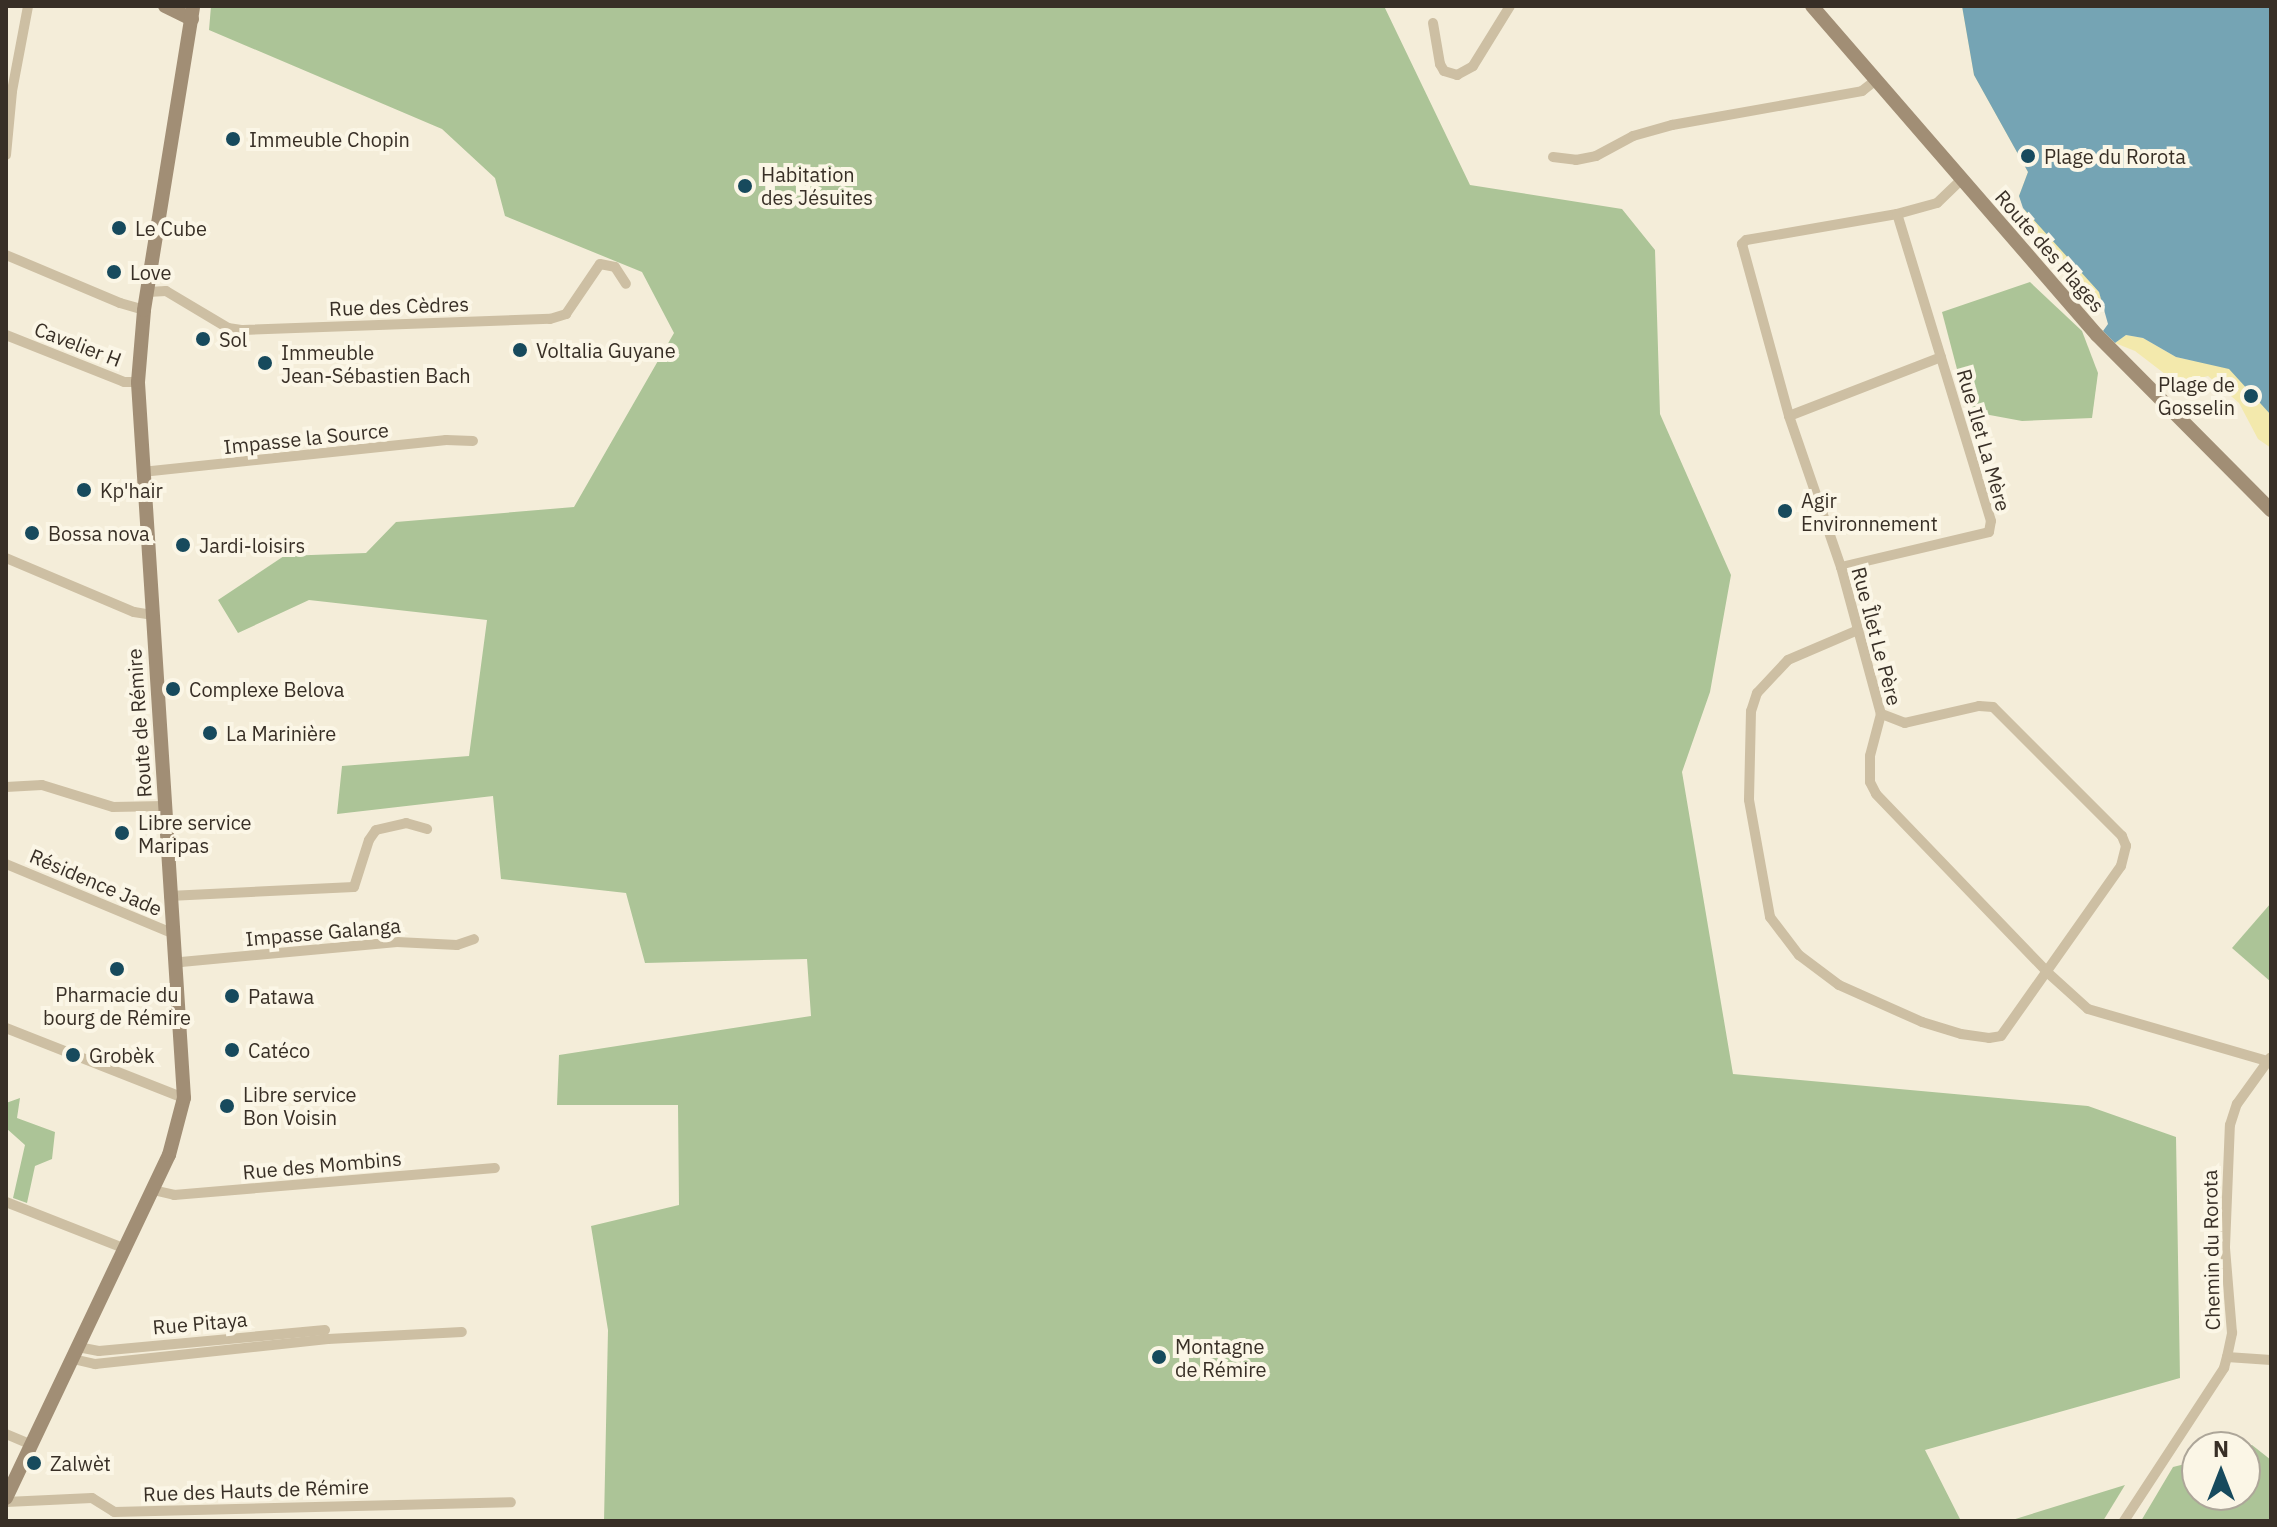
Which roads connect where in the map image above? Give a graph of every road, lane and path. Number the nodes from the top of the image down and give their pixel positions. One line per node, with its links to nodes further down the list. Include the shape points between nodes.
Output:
1 (28, 6): 8 (street)
2 (165, 6): 5 (main road)
3 (1510, 6): 6 (street, via 1473,66 1457,75 1440,64)
4 (1812, 6): 7 (main road, Route des Plages)
5 (192, 12): 14 (main road, Route de Rémire)
6 (1433, 23)
7 (1875, 81): 9 (street, via 1862,91 1659,129 1596,156); 10 (main road, Route des Plages)
8 (6, 155)
9 (1553, 157)
10 (1961, 180): 11 (street, Rue Îlet Le Père, via 1937,203); 22 (main road, Route des Plages, via 2097,335)
11 (1897, 214): 17 (street, Rue Ilet La Mère); 19 (street, Rue Îlet Le Père, via 1742,244)
12 (6, 255): 15 (street)
13 (626, 284): 14 (street, Rue des Cèdres, via 615,267 600,264 566,314 550,319 243,330 213,321 173,294)
14 (148, 292): 15 (main road, Route de Rémire)
15 (144, 310): 18 (main road, Route de Rémire)
16 (7, 339): 18 (street, Cavelier H, via 124,382)
17 (1941, 357): 19 (street); 24 (street, Rue Ilet La Mère, via 1991,521 1989,532)
18 (138, 382): 21 (main road, Route de Rémire)
19 (1789, 416): 24 (street, Rue Îlet Le Père)
20 (473, 441): 21 (street, Impasse la Source)
21 (142, 472): 25 (main road, Route de Rémire)
22 (2271, 510)
23 (6, 558): 25 (street)
24 (1841, 567): 26 (street, Rue Îlet Le Père)
25 (152, 615): 29 (main road, Route de Rémire)
26 (1858, 630): 27 (street, Rue Îlet Le Père); 36 (street, via 1788,660 1757,693 1751,711 1749,800 1770,917 1799,955 1839,985 1961,1034 2001,1036)
27 (1881, 714): 36 (street, Rue Îlet Le Père, via 1870,756 1870,782 1876,794); 36 (street, via 1905,723 1993,707 2122,836 2126,846 2121,866)
28 (6, 787): 29 (street, via 42,785 113,807)
29 (164, 806): 32 (main road, Route de Rémire)
30 (427, 829): 32 (street, via 406,823 376,830 354,887)
31 (6, 864): 33 (street, Résidence Jade)
32 (169, 896): 33 (main road, Route de Rémire)
33 (172, 933): 35 (main road, Route de Rémire)
34 (474, 939): 35 (street, Impasse Galanga, via 457,945 397,942)
35 (175, 966): 39 (main road, Route de Rémire)
36 (2047, 972): 38 (street, Rue Îlet Le Père, via 2088,1009)
37 (6, 1028): 39 (street)
38 (2269, 1059): 47 (street, Chemin du Rorota, via 2237,1104 2230,1125 2225,1247 2232,1333)
39 (184, 1098): 41 (main road, Route de Rémire)
40 (495, 1168): 41 (street, Rue des Mombins, via 174,1195)
41 (153, 1190): 43 (main road, Route de Rémire)
42 (6, 1202): 43 (street)
43 (126, 1249): 46 (main road, Route de Rémire)
44 (325, 1330): 46 (street, Rue Pitaya)
45 (462, 1332): 46 (street, via 328,1339 95,1364)
46 (76, 1353): 50 (main road, Route de Rémire)
47 (2227, 1357): 48 (street); 53 (street, Chemin du Rorota)
48 (2271, 1360)
49 (6, 1434): 50 (street)
50 (32, 1445): 51 (main road, Route de Rémire)
51 (7, 1493): 52 (street, Rue des Hauts de Rémire, via 92,1498 114,1512)
52 (511, 1502)
53 (2124, 1521)

